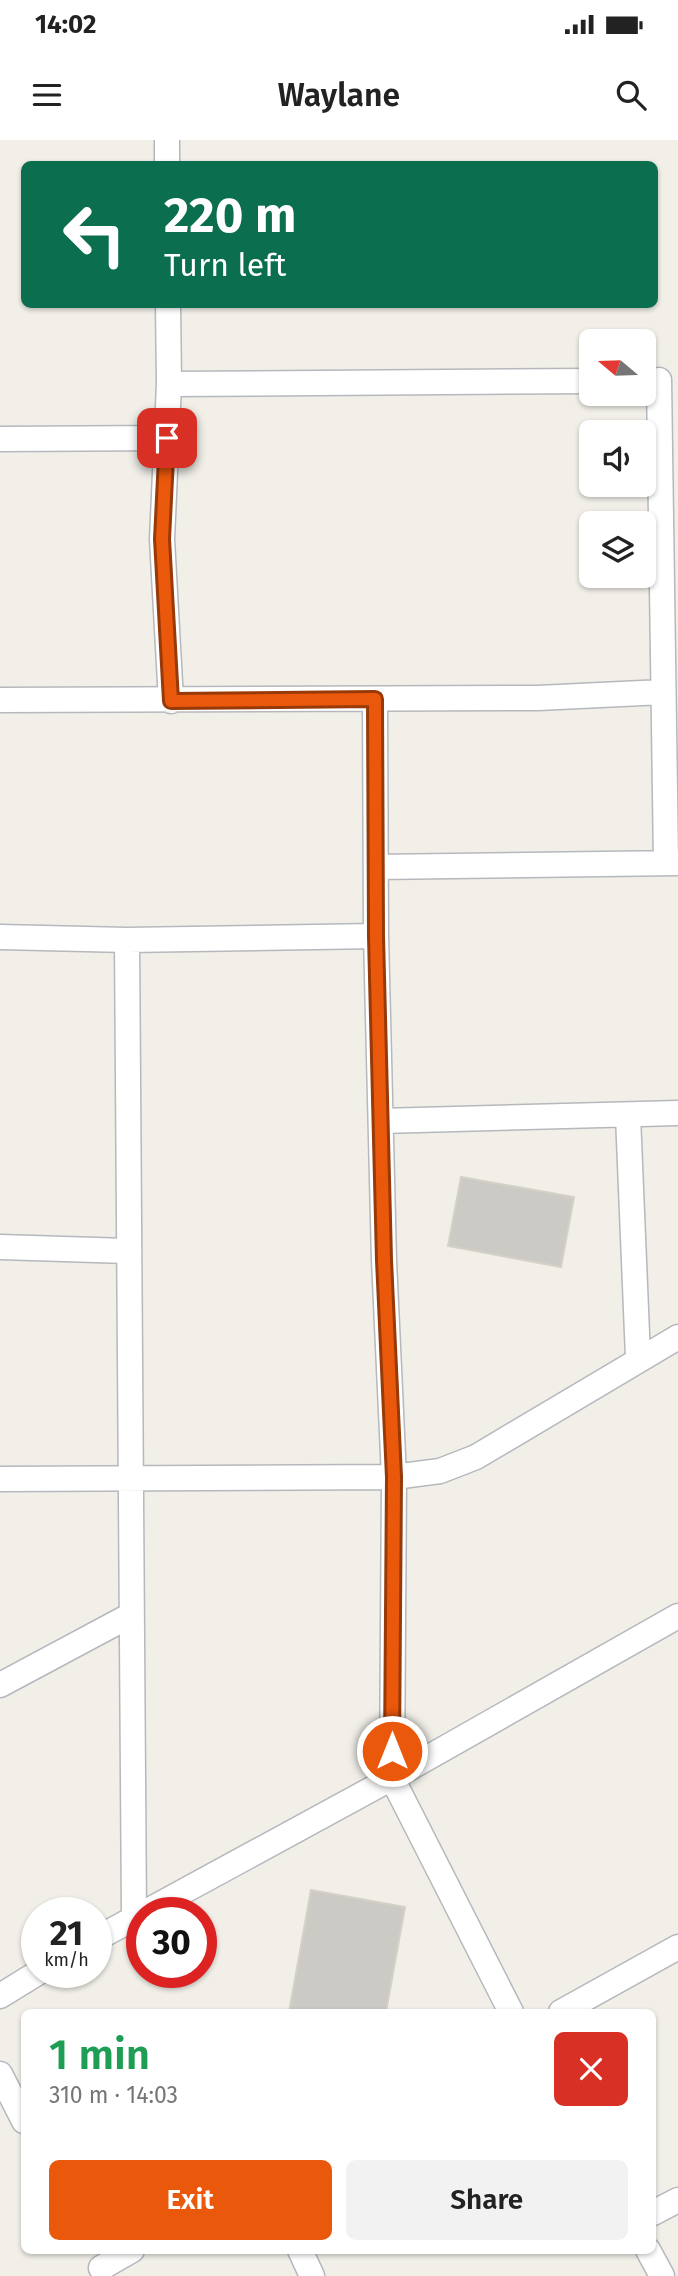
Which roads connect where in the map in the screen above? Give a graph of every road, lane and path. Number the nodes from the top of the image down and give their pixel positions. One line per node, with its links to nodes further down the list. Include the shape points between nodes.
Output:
1 (167, 140): 2 (street)
2 (167, 161)
3 (168, 308): 6 (street)
4 (660, 380): 9 (street)
5 (579, 381): 6 (street)
6 (169, 384): 7 (street)
7 (167, 438): 8 (street); 12 (street, via 162,539)
8 (0, 439)
9 (663, 692): 10 (street); 13 (street)
10 (375, 699): 12 (street); 14 (street)
11 (0, 700): 12 (street)
12 (171, 701)
13 (672, 863): 14 (street)
14 (376, 867): 15 (street)
15 (376, 936): 17 (street); 20 (street)
16 (0, 937): 17 (street)
17 (127, 940): 22 (street)
18 (678, 1113): 19 (street)
19 (628, 1116): 20 (street); 24 (street)
20 (381, 1121): 25 (street)
21 (0, 1247): 22 (street)
22 (127, 1251): 27 (street)
23 (678, 1337): 24 (street)
24 (639, 1359): 25 (street, via 476,1457 440,1471)
25 (394, 1477): 27 (street); 31 (street)
26 (0, 1479): 27 (street)
27 (131, 1479): 28 (street)
28 (131, 1615): 30 (street); 32 (street)
29 (678, 1616): 31 (street)
30 (0, 1685)
31 (392, 1778): 33 (street); 37 (street)
32 (134, 1897)
33 (171, 1897)
34 (678, 1947): 38 (street)
35 (21, 1983): 36 (street)
36 (0, 1996)
37 (509, 2009)
38 (566, 2009)
39 (0, 2074): 40 (street)
40 (21, 2115)
41 (678, 2200): 42 (street)
42 (656, 2211)
43 (123, 2254): 46 (street)
44 (302, 2254): 47 (street)
45 (650, 2254): 48 (street)
46 (99, 2265)
47 (312, 2276)
48 (662, 2276)

